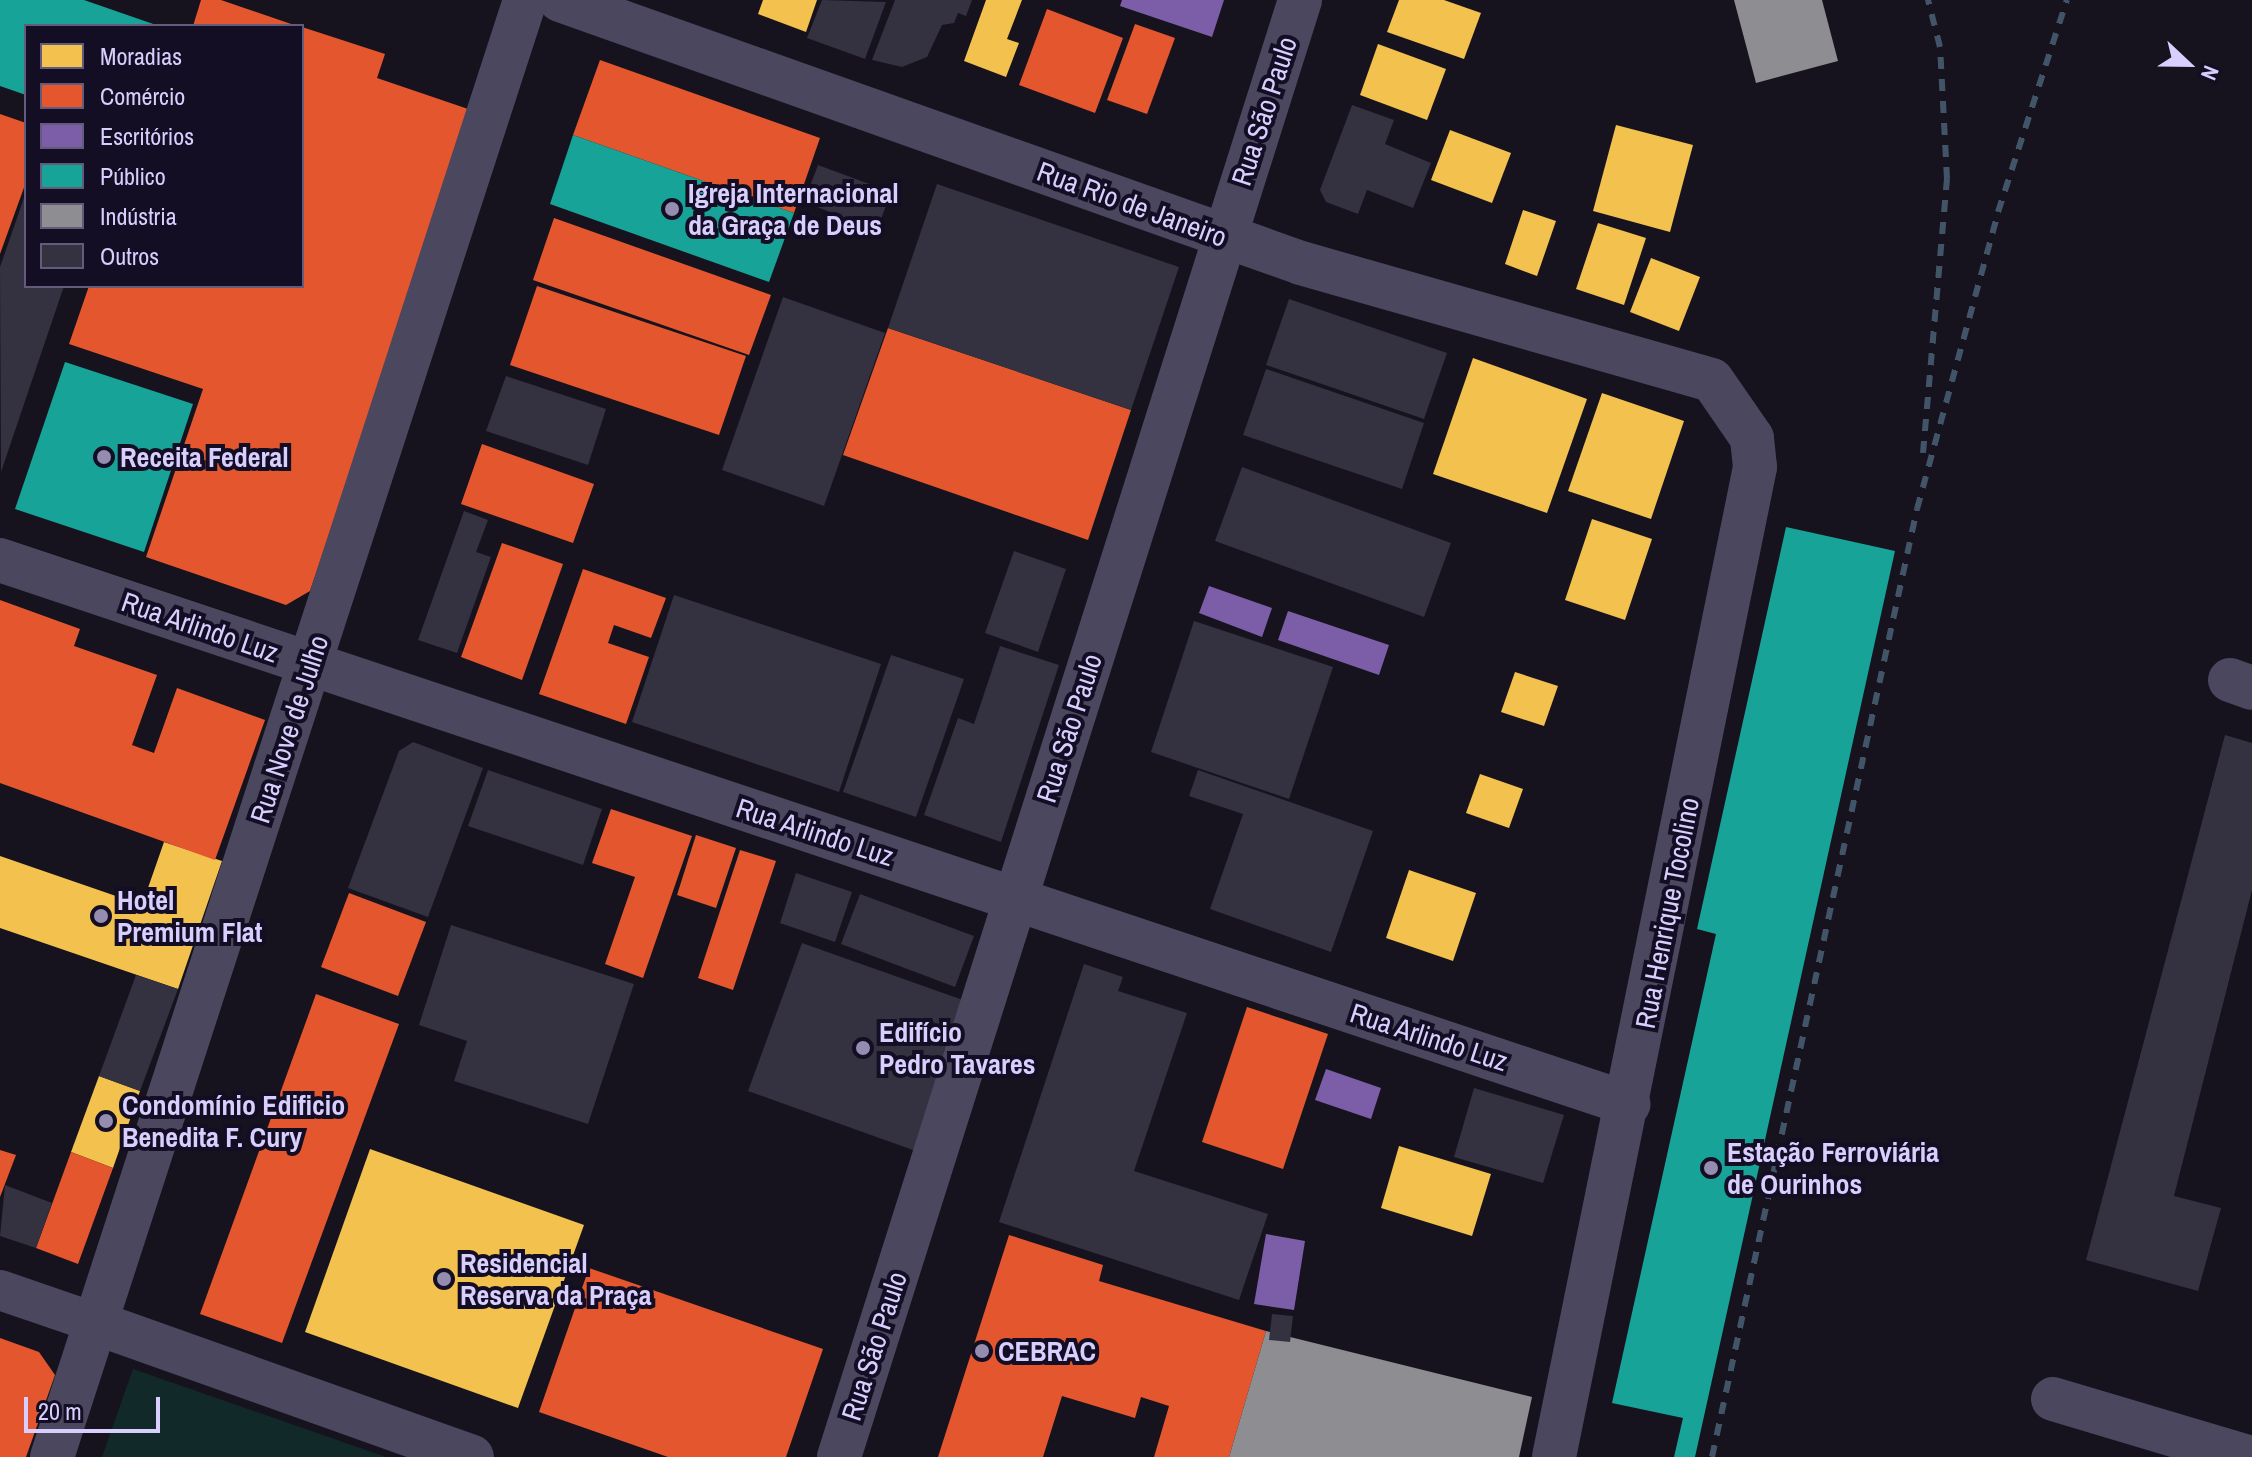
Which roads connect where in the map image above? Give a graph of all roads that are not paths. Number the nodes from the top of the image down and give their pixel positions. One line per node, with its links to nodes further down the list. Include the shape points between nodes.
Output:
1 (525, 0): 7 (street, Rua Nove de Julho)
2 (560, 0): 4 (street, Rua Rio de Janeiro)
3 (1300, 0): 4 (street, Rua São Paulo)
4 (1224, 237): 5 (street, Rua Rio de Janeiro); 8 (street, Rua São Paulo)
5 (1712, 380): 9 (street, Rua Henrique Tocolino, via 1752,438 1755,467)
6 (0, 560): 7 (street, Rua Arlindo Luz)
7 (310, 664): 8 (street, Rua Arlindo Luz); 11 (street, Rua Nove de Julho)
8 (1015, 899): 9 (street, Rua Arlindo Luz); 15 (street, Rua São Paulo)
9 (1629, 1104): 16 (street, Rua Henrique Tocolino)
10 (0, 1290): 11 (street)
11 (96, 1323): 13 (street, Rua Nove de Julho); 14 (street)
12 (2053, 1399): 17 (street)
13 (52, 1457)
14 (472, 1457)
15 (839, 1457)
16 (1554, 1457)
17 (2247, 1457)

